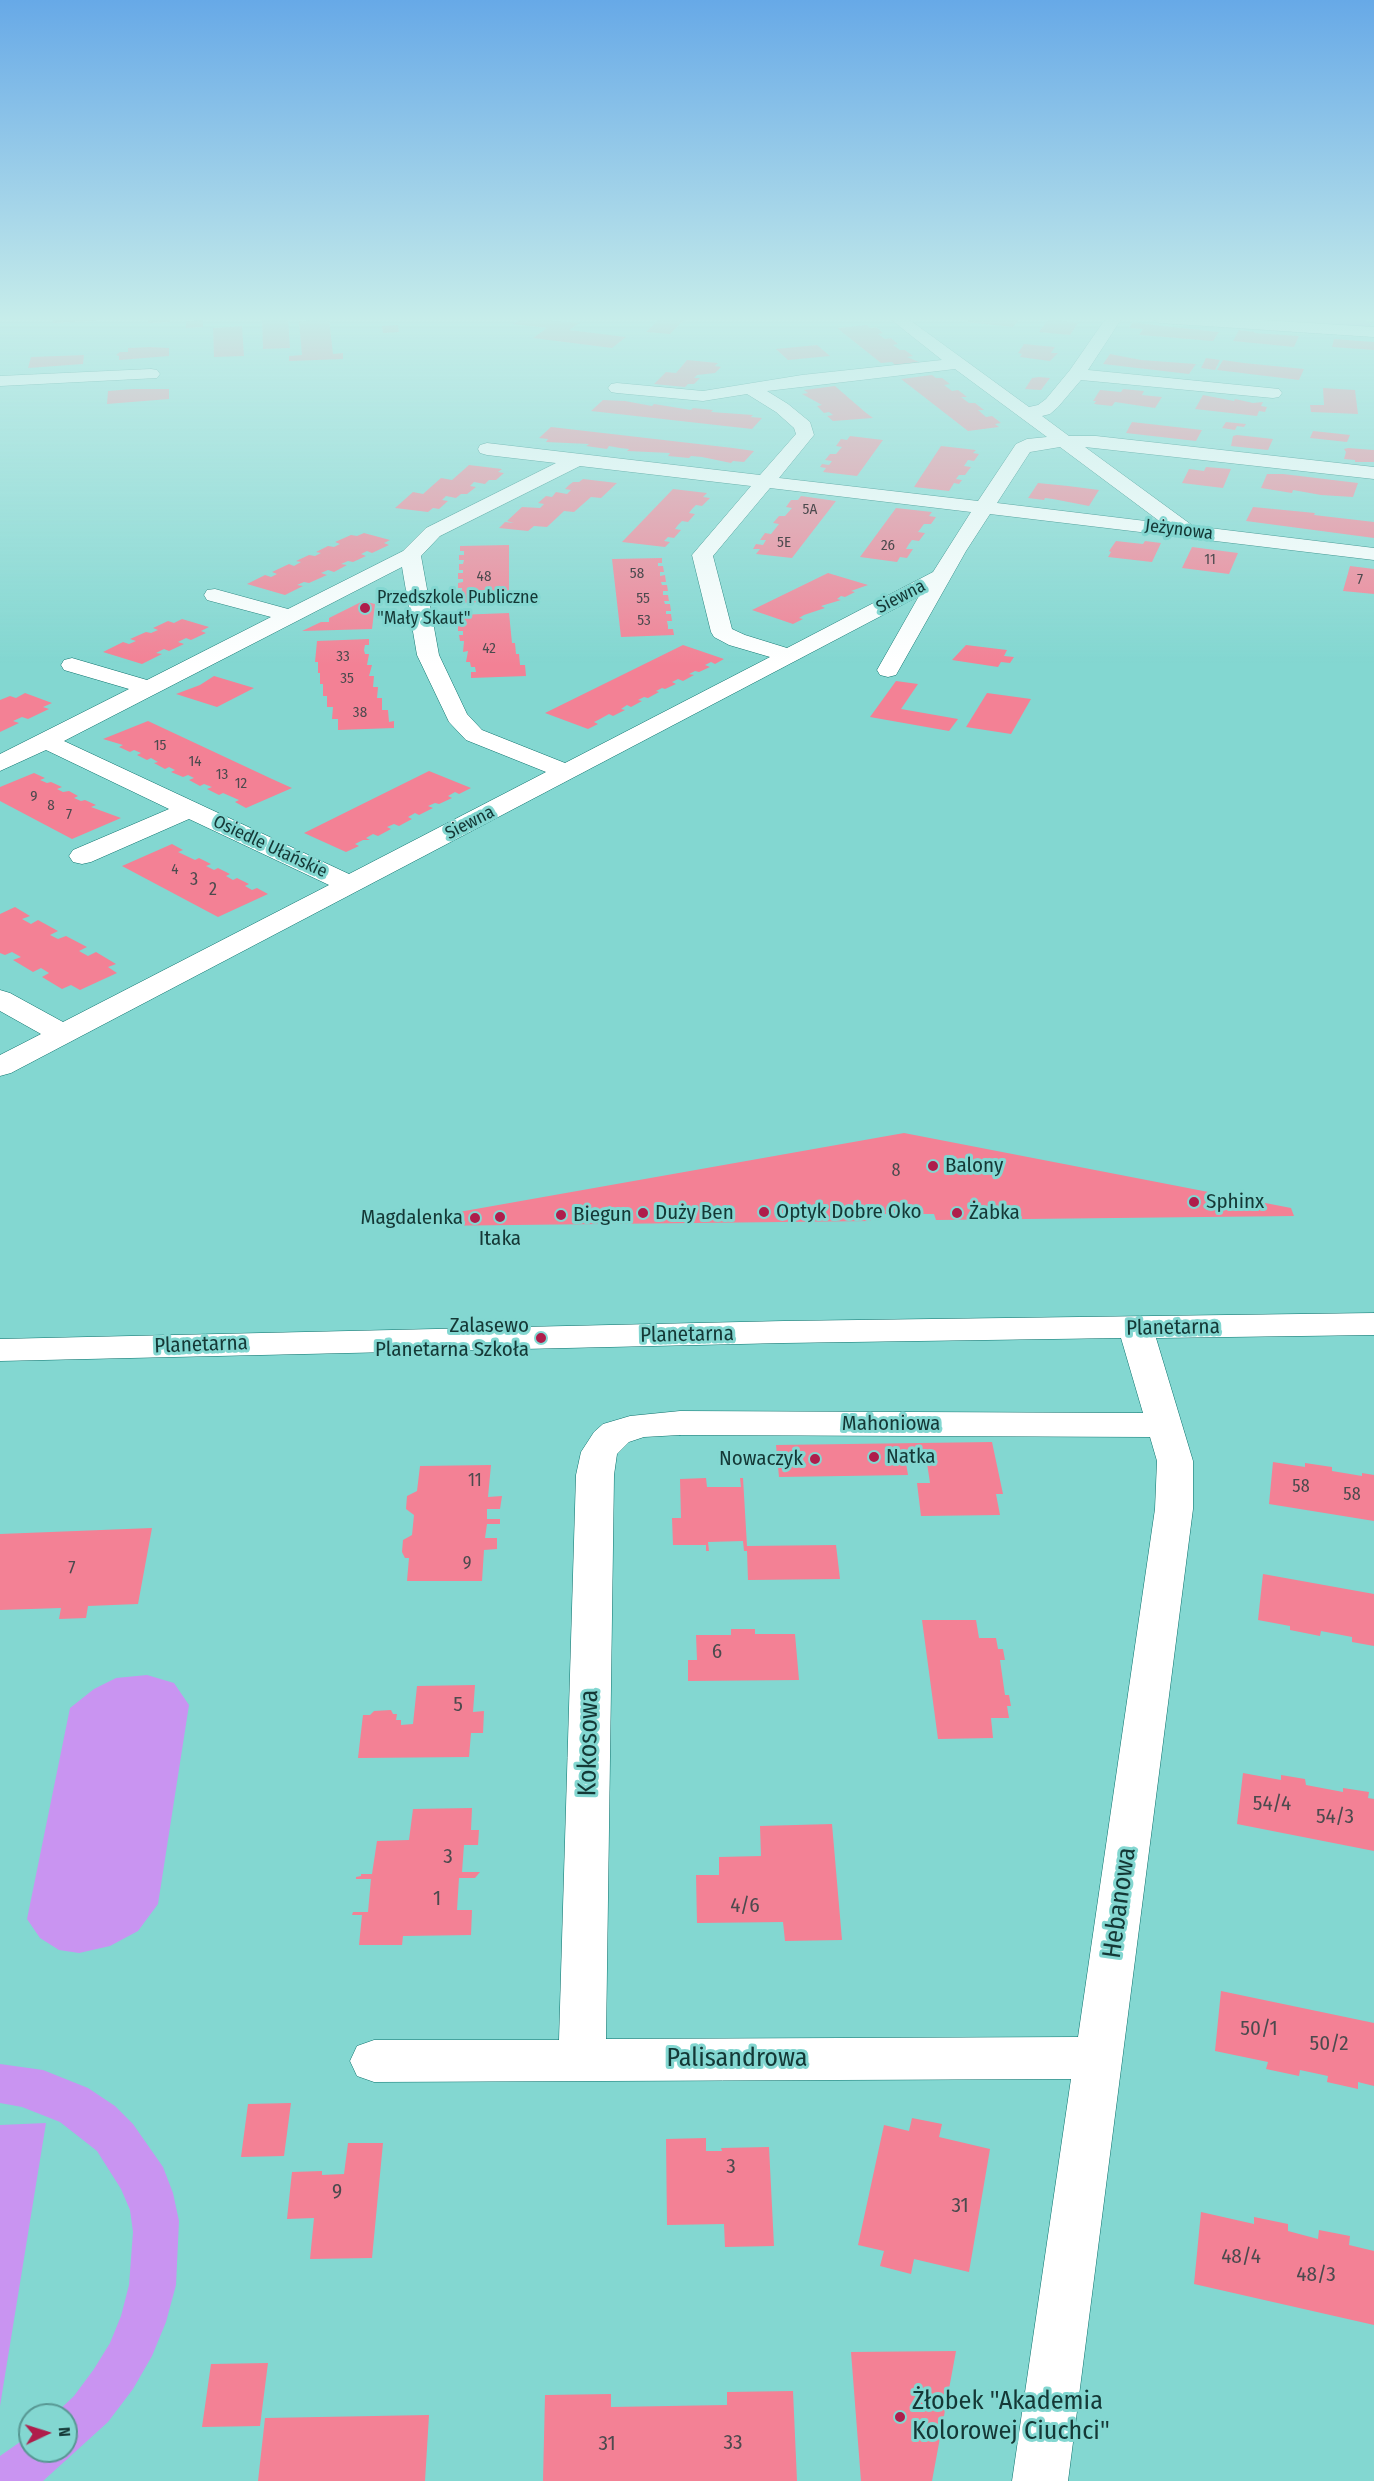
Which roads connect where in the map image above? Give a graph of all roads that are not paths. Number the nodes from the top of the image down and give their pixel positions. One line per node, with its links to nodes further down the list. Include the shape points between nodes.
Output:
1 (805, 434): 7 (street)
2 (1052, 434): 3 (street)
3 (1062, 441): 6 (street, Siewna); 8 (street, Siewna, via 1023,448); 9 (street)
4 (487, 449): 5 (street, Jeżynowa)
5 (578, 459): 7 (street, Jeżynowa); 11 (street, via 433,532)
6 (1374, 473)
7 (765, 481): 8 (street, Jeżynowa); 15 (street, via 702,555 722,632)
8 (984, 506): 9 (street, Jeżynowa); 12 (street, Siewna)
9 (1187, 531): 10 (street, Jeżynowa)
10 (1374, 554)
11 (410, 555): 14 (street); 21 (street, via 428,655 457,717 474,735)
12 (940, 577): 15 (street, Siewna); 17 (street, Siewna)
13 (215, 595): 14 (street)
14 (290, 616): 18 (street)
15 (788, 655): 21 (street, Siewna)
16 (72, 665): 18 (street)
17 (888, 670)
18 (150, 688): 19 (street)
19 (46, 741): 20 (street); 22 (street, Osiedle Ułańskie)
20 (0, 764)
21 (567, 772): 24 (street, Siewna)
22 (190, 809): 23 (street, Osiedle Ułańskie); 24 (street, Osiedle Ułańskie)
23 (82, 856)
24 (350, 885): 26 (street, Siewna)
25 (0, 999): 26 (street)
26 (63, 1034): 27 (street, Siewna)
27 (0, 1067)
28 (1374, 1324): 29 (street, Planetarna)
29 (1136, 1329): 30 (street, Planetarna, via 784,1332); 31 (street, Hebanowa)
30 (0, 1350)
31 (1166, 1425): 32 (street, Mahoniowa, via 680,1423 644,1425); 33 (street, Hebanowa, via 1175,1461 1174,1509)
32 (616, 1433): 34 (street, Kokosowa, via 599,1452 595,1474)
33 (1099, 2058): 34 (street, Palisandrowa); 36 (street, Hebanowa)
34 (582, 2060): 35 (street, Palisandrowa)
35 (374, 2061)
36 (1040, 2481)

